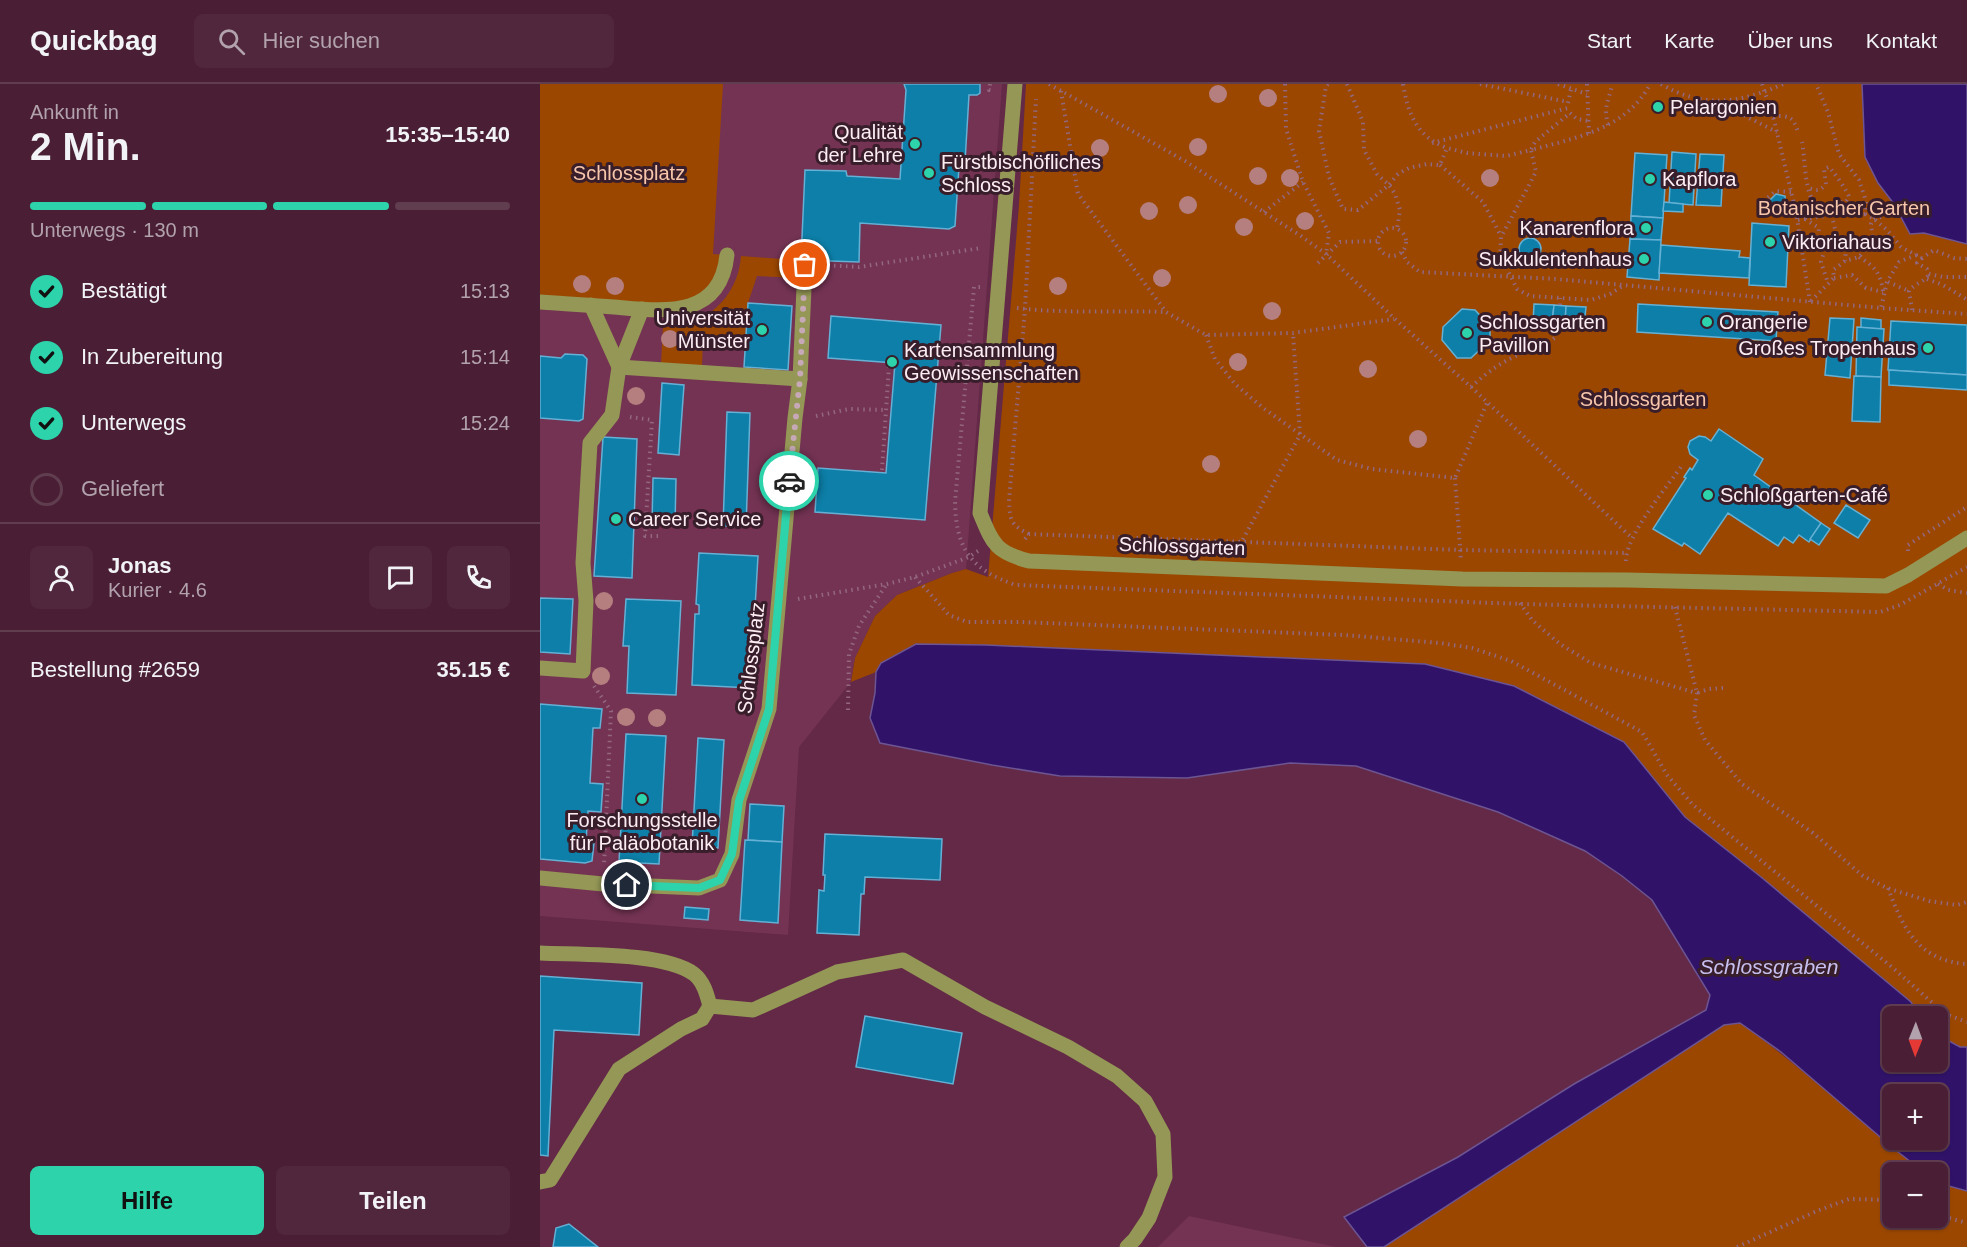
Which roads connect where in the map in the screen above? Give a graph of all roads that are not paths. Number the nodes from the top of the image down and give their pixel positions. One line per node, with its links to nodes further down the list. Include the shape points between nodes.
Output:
1 (1015, 84): 9 (lane, Schlossgarten, via 980,513 992,541 1010,556 1029,561 1462,579 1886,586)
2 (727, 255): 6 (lane, via 721,279 703,300 677,310)
3 (801, 263): 8 (lane, Schlossplatz)
4 (540, 302): 5 (lane)
5 (591, 305): 6 (lane); 7 (lane)
6 (642, 309): 7 (lane)
7 (619, 367): 8 (lane); 10 (lane, via 612,415 590,443 583,563 583,671)
8 (800, 379): 11 (lane, Schlossplatz, via 769,709 739,801 732,854 720,880 699,888)
9 (1967, 538)
10 (540, 668)
11 (540, 879)
12 (540, 953): 13 (lane, via 676,964 695,975)
13 (710, 1006): 14 (lane, via 702,1019 618,1069 550,1180); 15 (lane, via 753,1010 837,972 903,960 985,1007 1078,1053 1117,1076 1145,1101 1162,1134 1165,1178 1149,1218)
14 (540, 1182)
15 (1127, 1247)

